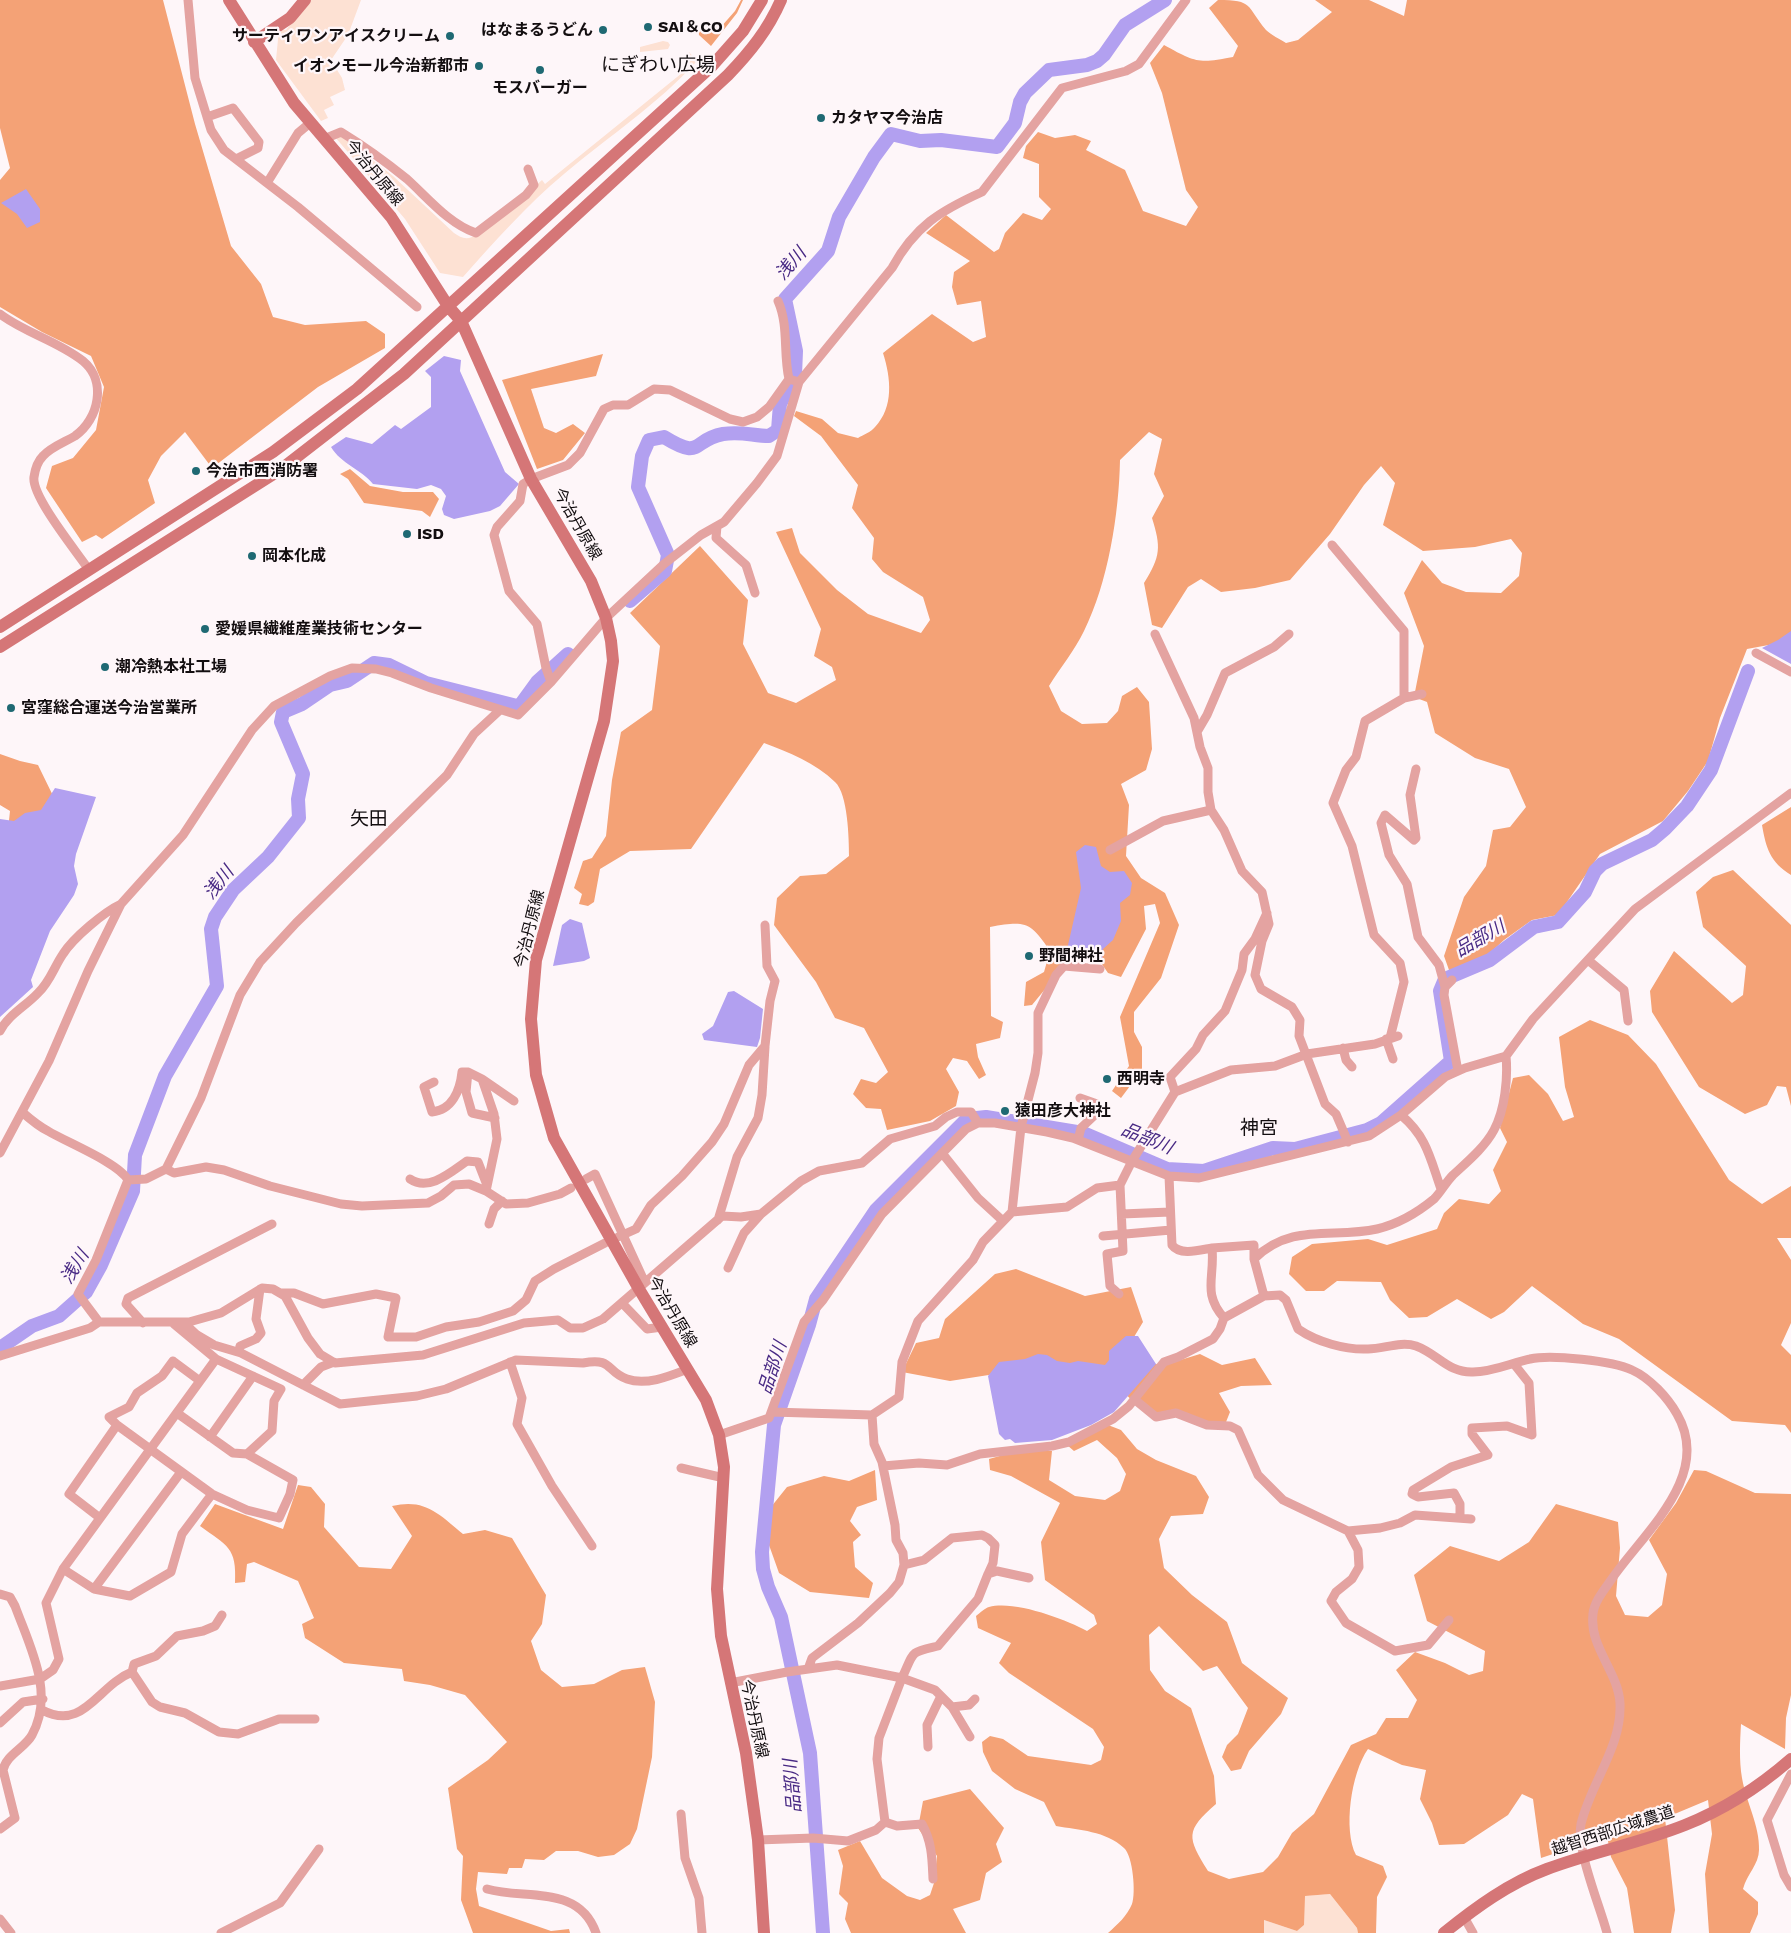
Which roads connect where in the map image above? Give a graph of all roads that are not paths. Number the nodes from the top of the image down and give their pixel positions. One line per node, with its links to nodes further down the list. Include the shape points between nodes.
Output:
1 (188, 0): 8 (street, via 195,78)
2 (229, 0): 7 (street, 今治丹原線)
3 (305, 0): 7 (street, via 290,18)
4 (762, 0): 15 (street, via 743,31 712,66)
5 (781, 0): 18 (street, via 772,21 753,49 728,76)
6 (1186, 0): 20 (street, via 1139,64 1126,71 1062,88 982,192 919,229 892,268)
7 (254, 42): 9 (street, 今治丹原線)
8 (207, 117): 11 (street, via 224,150); 11 (street, via 234,108 259,142 258,148)
9 (310, 123): 10 (street, 今治丹原線); 13 (street, via 298,133)
10 (324, 138): 12 (street, via 341,132 366,148 451,218 476,233 526,195 534,185); 15 (street, 今治丹原線, via 391,217)
11 (236, 160): 13 (street)
12 (528, 169)
13 (267, 183): 16 (street)
14 (778, 301): 19 (street, via 785,326)
15 (448, 306): 18 (street, 今治丹原線); 24 (street, via 357,389 273,452)
16 (417, 307)
17 (0, 314): 24 (street, via 16,326 83,361 93,373 98,389 91,420 77,435 43,456 34,478 39,498)
18 (461, 321): 21 (street, 今治丹原線); 30 (street, via 404,374 280,470)
19 (789, 379): 20 (street); 21 (street, via 770,407 743,422 730,420 670,390 654,388 628,405 604,409 580,453 568,465)
20 (799, 382): 22 (street, via 777,456)
21 (531, 478): 26 (street, 今治丹原線, via 591,581); 33 (street, via 523,484 520,501 494,535 509,591 537,624)
22 (717, 526): 25 (street, via 716,538 746,566); 26 (street, via 700,535 664,564)
23 (1332, 545): 35 (street, via 1404,631)
24 (89, 570): 27 (street)
25 (755, 593)
26 (606, 618): 33 (street); 99 (street, 今治丹原線, via 613,661 609,694 602,730 536,960 531,1019 536,1076 554,1138)
27 (0, 627)
28 (1155, 634): 37 (street, via 1194,718)
29 (1289, 634): 37 (street, via 1265,652 1225,673)
30 (0, 646)
31 (1756, 653): 32 (street)
32 (1791, 672)
33 (551, 682): 36 (street, via 518,715)
34 (1422, 694): 35 (street)
35 (1404, 698): 49 (street, via 1365,721 1356,758 1346,770 1333,803 1352,846 1374,935 1400,963 1404,982 1394,1016)
36 (500, 710): 42 (street, via 376,669 352,668 330,676 274,706 252,730 183,834); 73 (street, via 474,734 447,775 260,962 240,995 201,1098)
37 (1197, 732): 40 (street, via 1208,768)
38 (1416, 769): 56 (street, via 1410,796 1416,838 1414,840 1385,815 1382,823 1389,855 1407,884 1418,936 1447,984)
39 (1791, 793): 45 (street, via 1635,909)
40 (1211, 810): 41 (street, via 1162,821); 43 (street, via 1224,830 1242,871 1262,892)
41 (1110, 850)
42 (121, 904): 48 (street, via 106,911 63,953 49,981); 63 (street)
43 (1268, 912): 52 (street, via 1269,924 1255,976 1261,990 1292,1007 1300,1020 1299,1036); 60 (street, via 1244,954 1242,970 1225,1011 1170,1077)
44 (766, 925): 50 (street, via 767,966 775,981)
45 (1588, 960): 47 (street, via 1624,990); 53 (street, via 1534,1019)
46 (1100, 969): 67 (street, via 1064,966 1056,975 1038,1013 1038,1053)
47 (1628, 1021)
48 (0, 1031)
49 (1392, 1038): 51 (street); 54 (street)
50 (765, 1046): 87 (street, via 758,1118 737,1157); 93 (street, via 749,1065 724,1124 712,1142 651,1205 636,1228)
51 (1343, 1048): 52 (street); 55 (street)
52 (1308, 1054): 60 (street, via 1276,1066 1231,1070); 69 (street, via 1325,1104 1336,1114)
53 (1506, 1056): 56 (street); 81 (street, via 1508,1072 1502,1109 1494,1130)
54 (1393, 1059)
55 (1352, 1067)
56 (1458, 1071): 64 (street, via 1445,1077)
57 (468, 1072): 58 (street); 59 (street, via 462,1072 451,1103 442,1111 432,1112 424,1087); 65 (street, via 466,1092 472,1113)
58 (482, 1079): 62 (street); 65 (street)
59 (434, 1082)
60 (1175, 1092): 72 (street)
61 (1080, 1098): 68 (street, via 1097,1104 1099,1111 1081,1128)
62 (514, 1101)
63 (22, 1112): 70 (street); 77 (street, via 48,1132 118,1170)
64 (1400, 1115): 69 (street, via 1370,1136); 81 (street, via 1416,1128 1425,1144)
65 (495, 1118): 79 (street, via 497,1139)
66 (978, 1124): 67 (street); 71 (street, via 966,1129); 85 (street, via 971,1112 957,1112 935,1126 890,1140 862,1163 819,1171 801,1181)
67 (1021, 1127): 68 (street); 83 (street)
68 (1078, 1140): 72 (street)
69 (1348, 1142): 74 (street, via 1199,1178)
70 (0, 1153)
71 (942, 1153): 88 (street, via 978,1198); 124 (street, via 882,1214 823,1300 804,1322)
72 (1132, 1161): 74 (street); 78 (street)
73 (166, 1169): 77 (street, via 146,1179); 79 (street, via 174,1173 206,1167 224,1170 278,1188 362,1206 428,1203 454,1185)
74 (1169, 1176): 84 (street)
75 (410, 1179): 79 (street, via 431,1183 466,1161 478,1162)
76 (586, 1179): 93 (street, via 594,1174)
77 (128, 1180): 106 (street, via 96,1260 78,1294)
78 (1120, 1185): 83 (street, via 1097,1188 1067,1207); 86 (street)
79 (487, 1188): 82 (street)
80 (571, 1188): 82 (street, via 528,1203 506,1204)
81 (1441, 1189): 97 (street, via 1435,1198 1401,1221 1375,1229 1311,1232 1281,1241 1262,1250)
82 (502, 1201): 90 (street, via 494,1209)
83 (1012, 1212): 88 (street)
84 (1170, 1212): 86 (street); 91 (street)
85 (761, 1214): 87 (street, via 722,1216); 98 (street, via 744,1233)
86 (1122, 1214): 92 (street)
87 (718, 1220): 99 (street)
88 (1003, 1221): 126 (street, via 918,1321 902,1362 899,1397)
89 (272, 1224): 108 (street, via 128,1298 126,1304)
90 (489, 1224)
91 (1171, 1230): 92 (street); 96 (street, via 1172,1245 1180,1251)
92 (1121, 1235): 94 (street); 102 (street, via 1123,1251 1107,1254 1110,1286)
93 (621, 1236): 99 (street)
94 (1103, 1236)
95 (605, 1243): 107 (street, via 535,1281 526,1300 513,1311)
96 (1212, 1248): 97 (street, via 1254,1246); 105 (street, via 1211,1296)
97 (1254, 1258): 103 (street)
98 (728, 1268)
99 (642, 1286): 104 (street); 112 (street, 今治丹原線)
100 (260, 1289): 101 (street, via 273,1289); 109 (street, via 221,1313); 113 (street, via 256,1319 261,1333 240,1346)
101 (280, 1293): 107 (street, via 294,1293 323,1304 376,1294 396,1298 388,1336 416,1337 446,1327); 116 (street, via 285,1296 320,1354)
102 (1119, 1294)
103 (1264, 1296): 105 (street); 118 (street, via 1280,1295 1286,1300 1298,1330 1319,1340 1354,1349 1399,1344 1414,1346 1461,1372 1498,1369)
104 (622, 1303): 110 (street, via 603,1319 583,1328 570,1328 558,1320); 112 (street, via 647,1328)
105 (1224, 1318): 123 (street, via 1213,1338 1164,1362)
106 (99, 1322): 108 (street); 114 (street, via 90,1328)
107 (479, 1322): 110 (street, via 510,1318)
108 (143, 1323): 111 (street)
109 (184, 1323): 111 (street); 113 (street, via 214,1345)
110 (529, 1323): 116 (street, via 424,1355)
111 (174, 1324): 115 (street)
112 (662, 1327): 119 (street, 今治丹原線)
113 (239, 1352): 122 (street)
114 (0, 1356)
115 (216, 1359): 120 (street); 121 (street)
116 (334, 1362): 122 (street, via 321,1367)
117 (510, 1362): 119 (street, via 607,1363 625,1379 637,1382); 122 (street, via 446,1389 380,1401 340,1404); 141 (street, via 522,1398 517,1424 552,1486)
118 (1514, 1364): 138 (street, via 1529,1384 1532,1435 1507,1426 1472,1428 1472,1434 1488,1455 1451,1467 1413,1490 1412,1494 1418,1497 1454,1493 1460,1504); 172 (street, via 1532,1358 1559,1357 1634,1370 1673,1406 1688,1445 1688,1461 1677,1492 1624,1560 1599,1597 1593,1612 1597,1644 1620,1701 1619,1722 1612,1748 1581,1825)
119 (688, 1370): 128 (street, 今治丹原線, via 706,1400)
120 (253, 1376): 129 (street); 131 (street, via 281,1389 274,1401 272,1430)
121 (200, 1381): 125 (street); 127 (street, via 173,1361 162,1376 137,1393 129,1407 109,1416)
122 (303, 1384)
123 (1134, 1399): 132 (street, via 1113,1419 1068,1442 980,1454 948,1465); 140 (street, via 1156,1417 1176,1413 1207,1425 1230,1426 1238,1430 1258,1475 1283,1500)
124 (772, 1412): 126 (street); 128 (street, via 769,1418)
125 (177, 1413): 129 (street); 130 (street)
126 (872, 1415): 132 (street, via 874,1444)
127 (117, 1425): 130 (street); 137 (street, via 69,1494)
128 (719, 1435): 135 (street, 今治丹原線)
129 (210, 1437): 131 (street, via 233,1454)
130 (150, 1450): 134 (street); 137 (street)
131 (247, 1454): 136 (street, via 293,1480 279,1518 247,1510)
132 (883, 1466): 142 (street, via 896,1540)
133 (681, 1468): 135 (street)
134 (181, 1472): 136 (street); 146 (street)
135 (724, 1478): 154 (street, 今治丹原線, via 718,1588 721,1636)
136 (212, 1494): 146 (street, via 182,1534 171,1572 130,1596)
137 (100, 1518): 143 (street)
138 (1460, 1518): 139 (street); 140 (street, via 1415,1515 1400,1523)
139 (1471, 1519)
140 (1348, 1532): 149 (street, via 1358,1550 1359,1567 1331,1601 1346,1623 1395,1651 1428,1645)
141 (592, 1546)
142 (904, 1565): 144 (street, via 924,1560 952,1538 982,1535 995,1545); 150 (street, via 899,1582 890,1593 858,1623 812,1658)
143 (63, 1568): 146 (street); 153 (street, via 46,1603 58,1659 53,1670)
144 (988, 1574): 145 (street, via 997,1571); 152 (street, via 978,1599 969,1611 938,1646 914,1652)
145 (1029, 1578)
146 (94, 1589)
147 (0, 1594): 153 (street, via 10,1597 15,1606)
148 (222, 1615): 151 (street, via 215,1626 177,1636 156,1656 134,1664)
149 (1448, 1620)
150 (808, 1669): 152 (street, via 837,1665); 154 (street)
151 (132, 1672): 160 (street, via 113,1682 77,1714 63,1718); 161 (street, via 152,1702 185,1713 219,1732 238,1734 279,1719)
152 (902, 1678): 156 (street, via 935,1690); 168 (street, via 879,1738 877,1759)
153 (40, 1679): 155 (street); 157 (street)
154 (730, 1683): 170 (street, 今治丹原線, via 746,1754)
155 (0, 1686)
156 (942, 1696): 159 (street); 164 (street, via 927,1725)
157 (43, 1699): 160 (street); 162 (street, via 23,1702)
158 (975, 1699): 159 (street, via 969,1705)
159 (952, 1707): 163 (street)
160 (42, 1710): 169 (street, via 32,1737 4,1763 15,1818)
161 (315, 1719)
162 (0, 1724)
163 (970, 1737)
164 (928, 1747)
165 (1791, 1759): 172 (street, 越智西部広域農道, via 1768,1779 1712,1814 1657,1835)
166 (1791, 1774): 174 (street, via 1767,1820 1784,1875)
167 (681, 1814): 181 (street, via 685,1858 700,1898)
168 (885, 1822): 170 (street, via 876,1830 848,1841 813,1838); 173 (street, via 897,1826 922,1824 932,1853)
169 (0, 1829)
170 (758, 1840): 182 (street, 今治丹原線)
171 (319, 1849): 179 (street, via 280,1903)
172 (1585, 1856): 176 (street, 越智西部広域農道, via 1520,1881); 185 (street)
173 (933, 1878)
174 (1791, 1887)
175 (487, 1889): 180 (street, via 505,1894 540,1893 575,1905 592,1922)
176 (1464, 1916): 183 (street, 越智西部広域農道); 184 (street)
177 (0, 1919): 178 (street)
178 (11, 1933)
179 (221, 1933)
180 (596, 1933)
181 (702, 1933)
182 (764, 1933)
183 (1444, 1933)
184 (1473, 1933)
185 (1607, 1933)

